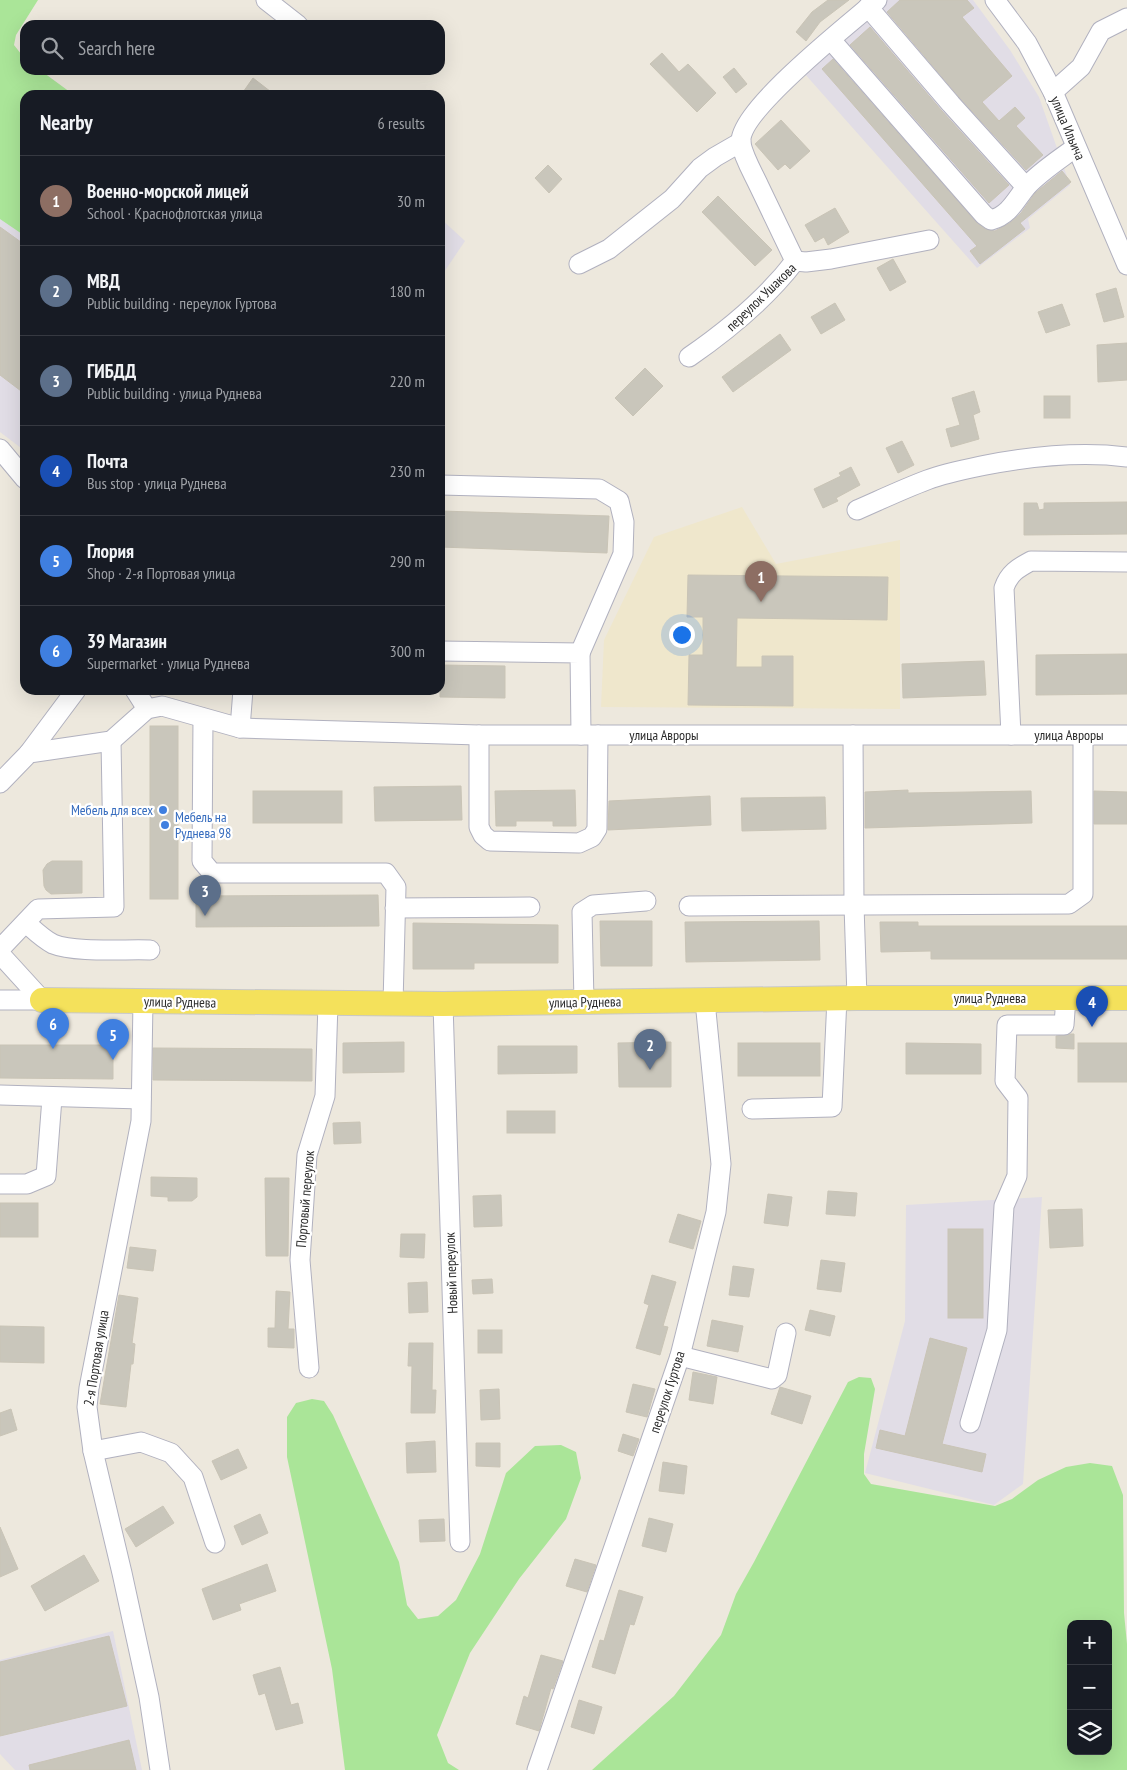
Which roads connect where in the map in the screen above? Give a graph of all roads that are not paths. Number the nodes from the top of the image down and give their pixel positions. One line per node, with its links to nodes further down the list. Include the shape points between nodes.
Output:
1 (266, 0): 5 (street)
2 (996, 0): 7 (street, улица Ильича, via 1027,43)
3 (873, 4): 6 (street); 10 (street, via 951,104)
4 (1127, 18): 7 (street, via 1101,31 1081,67)
5 (292, 20)
6 (831, 40): 8 (street, via 794,71 765,102 744,130); 10 (street, via 991,220 1013,207)
7 (1053, 92): 9 (street, улица Ильича)
8 (741, 142): 12 (street); 13 (street, via 700,168 672,199 625,237)
9 (1076, 147): 10 (street); 14 (street, улица Ильича)
10 (1026, 187)
11 (930, 240): 12 (street, переулок Ушакова, via 830,259)
12 (795, 261): 15 (street, переулок Ушакова, via 724,333)
13 (579, 264)
14 (1127, 265)
15 (689, 357)
16 (0, 449): 18 (street)
17 (1127, 457): 20 (street, via 1098,453 1056,454 966,469 928,479)
18 (20, 473)
19 (445, 484): 23 (street, via 599,489 620,500 624,522 623,554)
20 (857, 510)
21 (1127, 562): 33 (street, via 1031,561 1007,577 1004,588)
22 (445, 651): 23 (street)
23 (580, 653): 32 (street)
24 (72, 695): 37 (street)
25 (137, 695): 27 (street)
26 (243, 695): 29 (street)
27 (147, 709): 28 (street, улица Авроры, via 162,706); 36 (street)
28 (203, 718): 29 (street, улица Авроры); 43 (street, via 202,861 212,874 386,873 396,887)
29 (240, 728): 31 (street, улица Авроры)
30 (853, 734): 32 (street, улица Авроры); 33 (street, улица Авроры); 40 (street)
31 (479, 735): 32 (street, улица Авроры); 32 (street, via 479,828 483,835 490,841 578,843 592,837 597,829)
32 (590, 735)
33 (1011, 735): 35 (street, улица Авроры)
34 (1127, 735): 35 (street, улица Авроры)
35 (1083, 736): 40 (street, via 1083,894 1069,904)
36 (111, 741): 37 (street); 44 (street, via 114,907 38,909)
37 (29, 753): 38 (street)
38 (3, 776)
39 (646, 902): 55 (street, via 593,905 582,912)
40 (854, 905): 41 (street); 49 (street)
41 (689, 906)
42 (530, 907): 43 (street)
43 (396, 908): 57 (street)
44 (26, 922): 45 (street); 46 (street, via 48,941 70,949)
45 (0, 949)
46 (150, 950)
47 (0, 954): 52 (street)
48 (1066, 997): 49 (main road, улица Руднева); 50 (main road, улица Руднева); 67 (street, via 1064,1025 1007,1025 1005,1081 1018,1098 1017,1176 1004,1206 997,1330)
49 (847, 998): 53 (main road, улица Руднева); 62 (street, via 832,1107)
50 (1127, 998)
51 (0, 1000): 52 (street)
52 (42, 1000): 54 (main road, улица Руднева)
53 (705, 1001): 55 (main road, улица Руднева); 65 (street, переулок Гуртова, via 721,1164 716,1212)
54 (142, 1002): 56 (main road, улица Руднева); 61 (street, 2-я Портовая улица)
55 (584, 1002): 58 (main road, улица Руднева)
56 (328, 1003): 57 (main road, улица Руднева); 66 (street, Портовый переулок, via 325,1096 307,1155 300,1260)
57 (393, 1004): 58 (main road, улица Руднева)
58 (443, 1004): 70 (street, Новый переулок)
59 (0, 1095): 60 (street)
60 (52, 1098): 61 (street); 63 (street, via 46,1176 28,1184)
61 (141, 1099): 68 (street, 2-я Портовая улица, via 141,1121 88,1388 86,1407)
62 (752, 1109)
63 (0, 1184)
64 (786, 1332): 65 (street, via 777,1375 772,1379)
65 (680, 1356): 72 (street, переулок Гуртова)
66 (309, 1368)
67 (970, 1423)
68 (93, 1451): 69 (street, via 140,1442 171,1452 193,1477); 71 (street, 2-я Портовая улица, via 149,1697)
69 (215, 1542)
70 (460, 1542)
71 (160, 1770)
72 (537, 1770)

